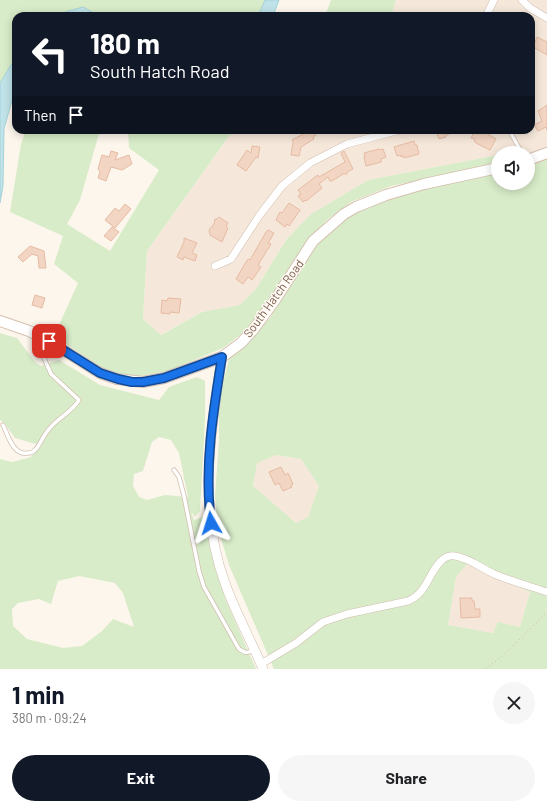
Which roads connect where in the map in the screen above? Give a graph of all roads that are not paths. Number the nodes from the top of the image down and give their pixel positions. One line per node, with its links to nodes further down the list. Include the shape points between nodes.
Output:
1 (494, 0): 3 (street)
2 (522, 0): 4 (street)
3 (488, 12)
4 (547, 18)
5 (385, 134): 11 (street, via 347,144 310,163 282,186 259,216 232,259)
6 (511, 134): 7 (lane)
7 (518, 146)
8 (547, 153): 9 (main road)
9 (535, 157)
10 (491, 170): 14 (main road, South Hatch Road, via 386,195 356,206 344,214 313,241 254,330)
11 (215, 266)
12 (0, 321): 13 (main road, South Hatch Road)
13 (49, 341): 14 (main road, South Hatch Road, via 100,373 132,382 164,378); 15 (lane, via 44,358 51,374 79,400 75,408 49,428 33,452 25,454 13,447)
14 (222, 357): 18 (street, via 212,428 209,469 210,511 215,547 224,582)
15 (3, 425)
16 (174, 470): 18 (lane, via 183,491 204,587 239,650 248,653)
17 (547, 592): 19 (street, via 494,574 465,559 450,556 441,561 422,592 413,598 323,622)
18 (254, 650): 19 (street)
19 (262, 666)

